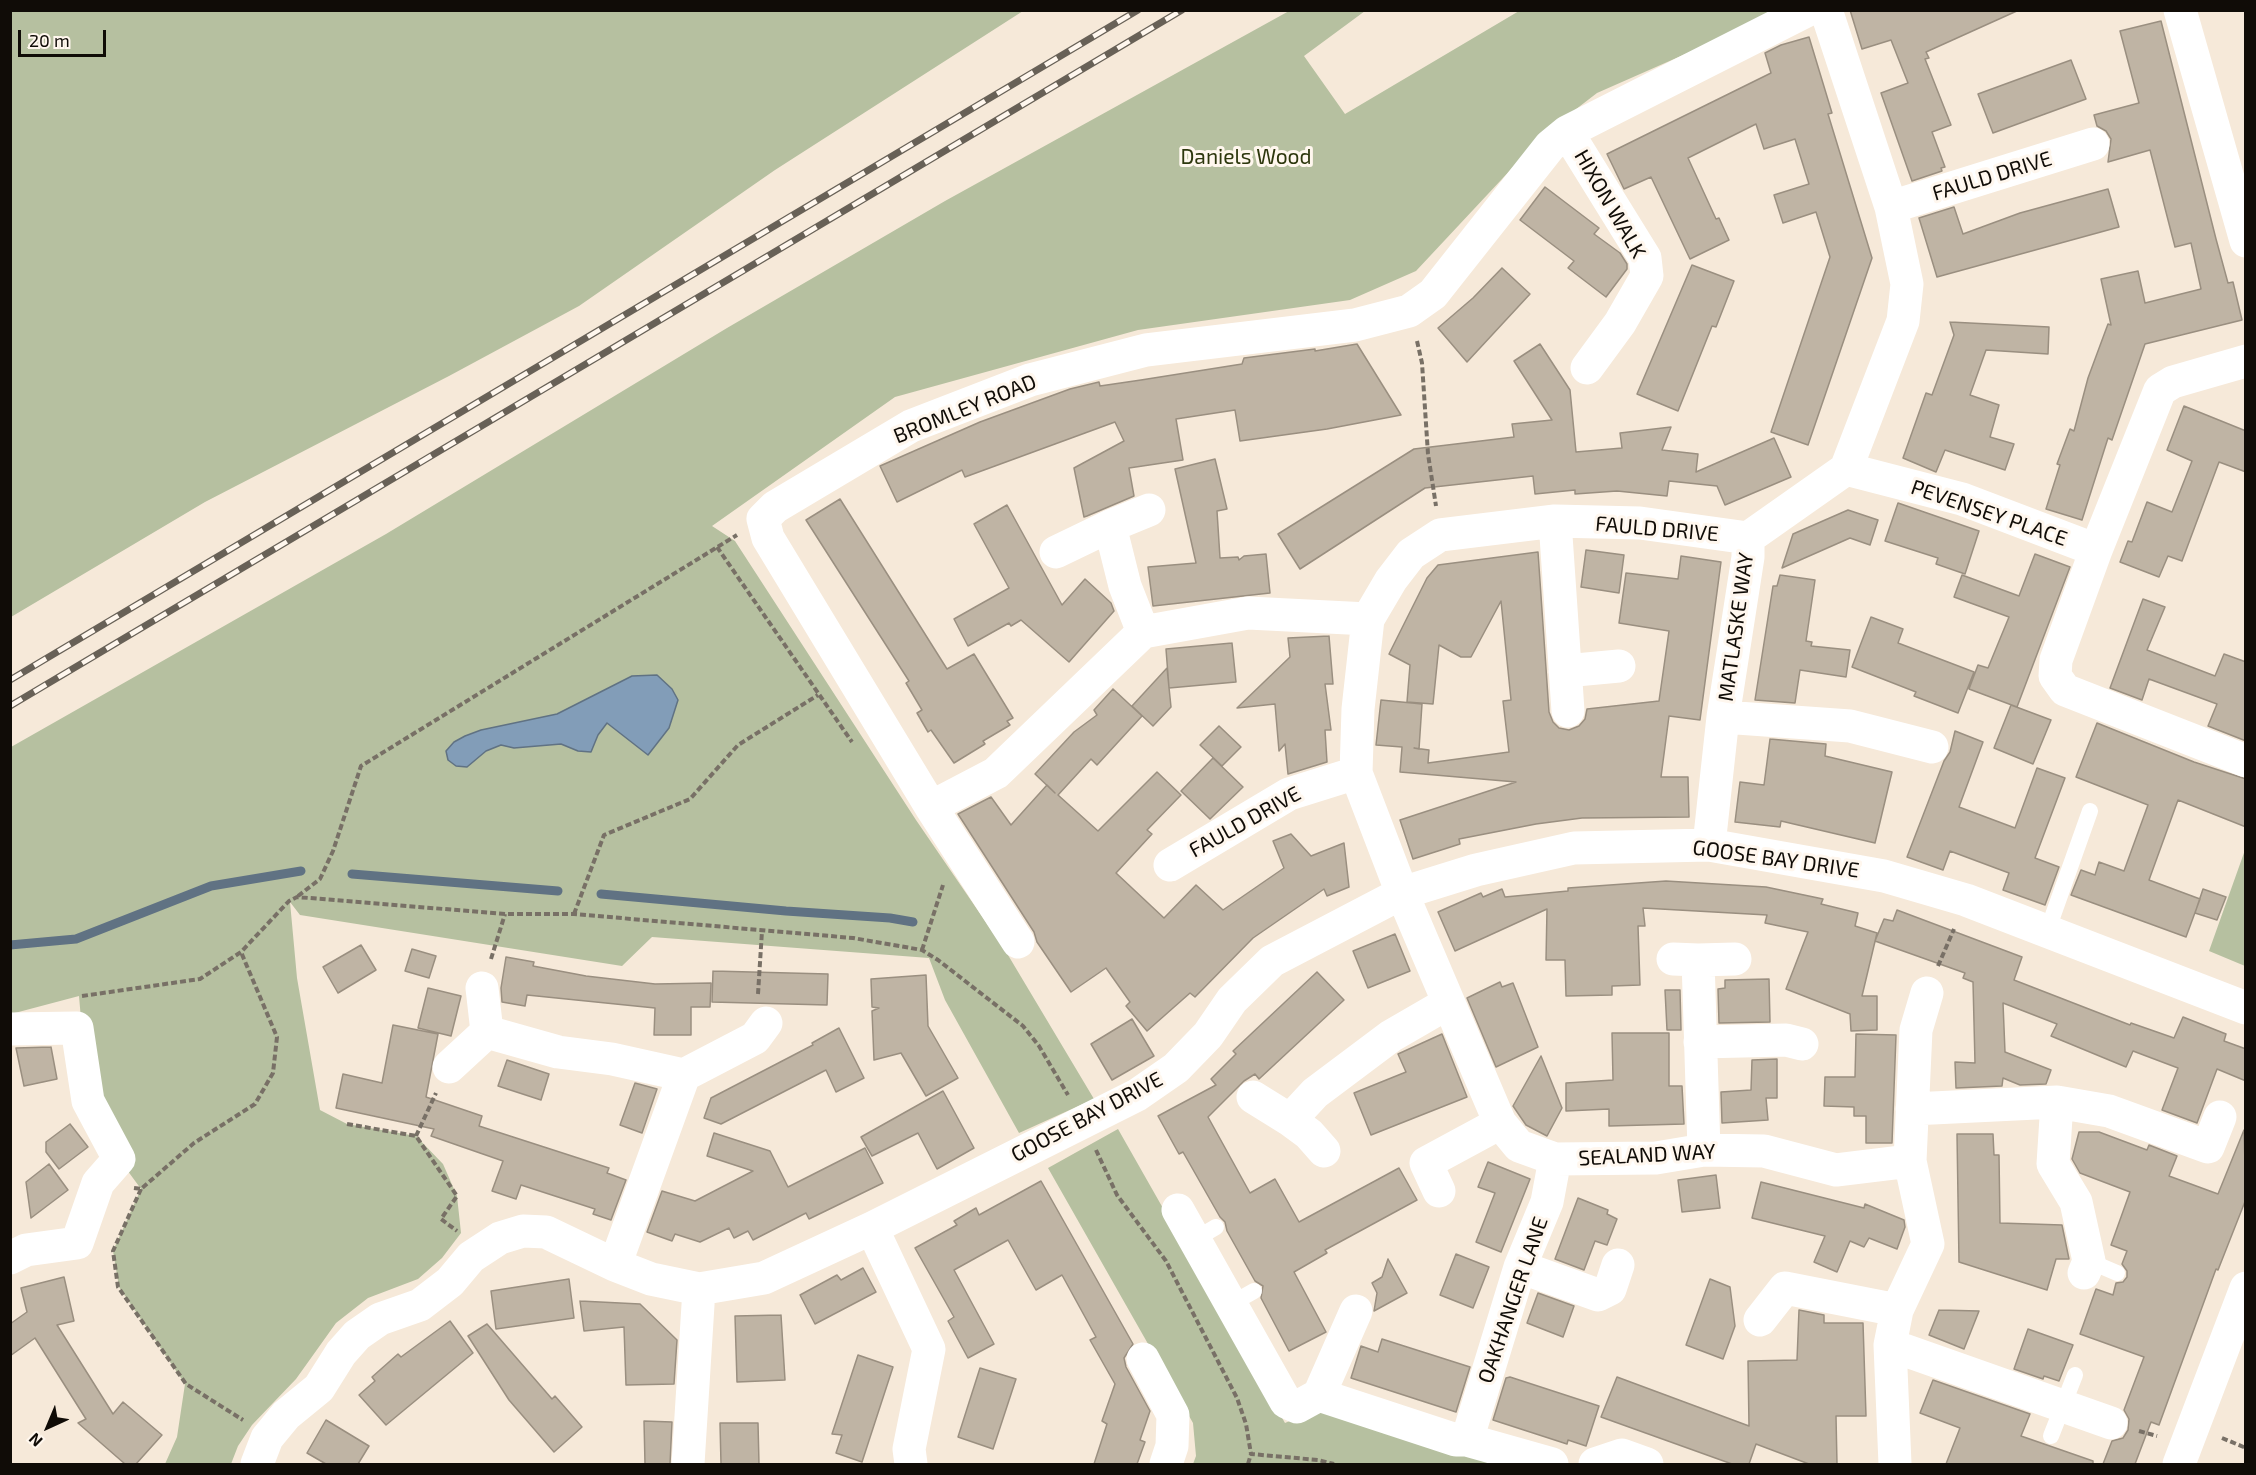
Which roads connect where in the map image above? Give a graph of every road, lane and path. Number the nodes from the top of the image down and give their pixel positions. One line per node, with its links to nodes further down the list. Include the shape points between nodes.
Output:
1 (1808, 10): 4 (street, HIXON WALK)
2 (1826, 10): 6 (street)
3 (2180, 10): 7 (street)
4 (1567, 132): 8 (street, HIXON WALK, via 1550,146 1433,294); 11 (street, HIXON WALK, via 1645,258 1647,276 1620,323)
5 (2093, 144): 6 (street, FAULD DRIVE)
6 (1891, 207): 12 (street, via 1907,284 1903,321)
7 (2246, 241)
8 (1409, 311): 31 (street, BROMLEY ROAD, via 1355,325 1146,350 1030,380 911,426 775,507 763,519 768,538)
9 (2246, 361): 18 (street, via 2173,382 2160,390)
10 (1422, 363): 16 (path, via 1428,454)
11 (1587, 368)
12 (1846, 469): 17 (street, FAULD DRIVE); 18 (street, PEVENSEY PLACE, via 1962,499)
13 (1149, 510): 15 (street)
14 (1555, 522): 16 (street, FAULD DRIVE); 17 (street, FAULD DRIVE, via 1640,523); 23 (street)
15 (1110, 526): 19 (street); 21 (street, via 1125,586)
16 (1440, 535): 20 (street, FAULD DRIVE, via 1411,554 1390,580)
17 (1748, 537): 26 (street, MATLASKE WAY)
18 (2096, 550): 29 (street, via 2056,660 2055,676 2065,690)
19 (1056, 552)
20 (1368, 619): 21 (street, via 1248,612); 30 (street, FAULD DRIVE)
21 (1143, 632): 31 (street, via 996,773)
22 (1619, 666): 23 (street)
23 (1565, 671): 25 (street)
24 (818, 695): 27 (path); 37 (path, via 717,547 361,766 320,879); 40 (path, via 738,745 690,799 604,835)
25 (1568, 711)
26 (1723, 717): 28 (street, MATLASKE WAY, via 1850,726); 33 (street, MATLASKE WAY)
27 (853, 744)
28 (1932, 747)
29 (2246, 761)
30 (1356, 773): 34 (street, FAULD DRIVE, via 1289,794); 36 (street, FAULD DRIVE)
31 (931, 807): 43 (street, BROMLEY ROAD)
32 (2090, 811): 42 (lane)
33 (1709, 845): 36 (street, GOOSE BAY DRIVE, via 1574,848 1476,870); 38 (street, GOOSE BAY DRIVE, via 1884,876)
34 (1170, 865)
35 (943, 884): 44 (path)
36 (1402, 893): 49 (street, SEALAND WAY); 74 (street, GOOSE BAY DRIVE, via 1272,961 1232,1000 1208,1035 1176,1068 1137,1095)
37 (297, 897)
38 (1966, 900): 42 (street, GOOSE BAY DRIVE); 48 (path)
39 (505, 914): 47 (path)
40 (574, 914)
41 (762, 932): 52 (path)
42 (2047, 932): 50 (street, GOOSE BAY DRIVE)
43 (1018, 942)
44 (922, 950)
45 (241, 952): 71 (path, via 277,1037 273,1073 255,1104 194,1143)
46 (1735, 959): 54 (street, via 1686,960)
47 (482, 988): 53 (street)
48 (1927, 993): 60 (street, via 1917,1030)
49 (1448, 1003): 62 (street, via 1391,1036 1315,1094); 63 (street, SEALAND WAY)
50 (2246, 1008)
51 (10, 1029): 70 (street, via 77,1028 88,1101 119,1159)
52 (760, 1031): 57 (street)
53 (486, 1032): 56 (street); 57 (street, via 558,1052)
54 (1700, 1042): 55 (street, via 1786,1040); 66 (street)
55 (1802, 1044)
56 (449, 1067): 65 (path)
57 (684, 1075): 77 (street)
58 (1253, 1097): 62 (street)
59 (2057, 1102): 60 (street); 61 (street, via 2109,1111 2208,1147); 80 (street, via 2053,1164 2076,1202)
60 (1912, 1109): 69 (street)
61 (2220, 1117)
62 (1290, 1120): 67 (street, via 1310,1134)
63 (1500, 1123): 68 (street, SEALAND WAY, via 1519,1146); 72 (street, via 1426,1163)
64 (347, 1124): 65 (path)
65 (416, 1136): 75 (path, via 457,1196 441,1219 461,1233)
66 (1704, 1150): 68 (street, SEALAND WAY, via 1656,1158); 69 (street, SEALAND WAY, via 1764,1151 1836,1170)
67 (1324, 1151)
68 (1555, 1159): 79 (street, OAKHANGER LANE, via 1547,1202)
69 (1910, 1161): 83 (street, via 1928,1244)
70 (98, 1183): 71 (path); 76 (street, via 77,1243 26,1250)
71 (141, 1189): 94 (path, via 113,1251 118,1287 186,1384 252,1425)
72 (1439, 1191)
73 (1178, 1209): 89 (street, via 1205,1234 1242,1297 1286,1402 1297,1407)
74 (872, 1228): 82 (street, GOOSE BAY DRIVE, via 764,1278); 98 (street, via 929,1349 909,1449)
75 (471, 1257): 77 (street, GOOSE BAY DRIVE, via 500,1238 523,1231 546,1232); 94 (street, GOOSE BAY DRIVE, via 450,1282 420,1305 380,1319 357,1335 319,1388 286,1415)
76 (10, 1258)
77 (615, 1265): 82 (street, GOOSE BAY DRIVE, via 651,1279)
78 (1618, 1265): 79 (street, via 1610,1289 1598,1295)
79 (1520, 1267): 93 (street, OAKHANGER LANE)
80 (2097, 1269)
81 (2246, 1288): 96 (street)
82 (699, 1289): 97 (street)
83 (1897, 1310): 85 (street, via 1785,1288); 86 (street)
84 (1356, 1311): 89 (street)
85 (1760, 1320)
86 (1890, 1345): 88 (street); 105 (street)
87 (1143, 1359): 99 (street, via 1173,1415 1172,1446)
88 (2069, 1390): 91 (street); 92 (lane)
89 (1319, 1395): 93 (street, via 1456,1440)
90 (1246, 1424): 95 (path)
91 (2111, 1424): 96 (path)
92 (2051, 1436)
93 (1467, 1440): 102 (street)
94 (262, 1451)
95 (1251, 1454): 100 (path); 101 (path)
96 (2183, 1454)
97 (688, 1464)
98 (911, 1464)
99 (1166, 1464)
100 (1248, 1464)
101 (1334, 1464)
102 (1552, 1464)
103 (1595, 1464): 104 (street, via 1622,1455)
104 (1647, 1464)
105 (1895, 1464)

